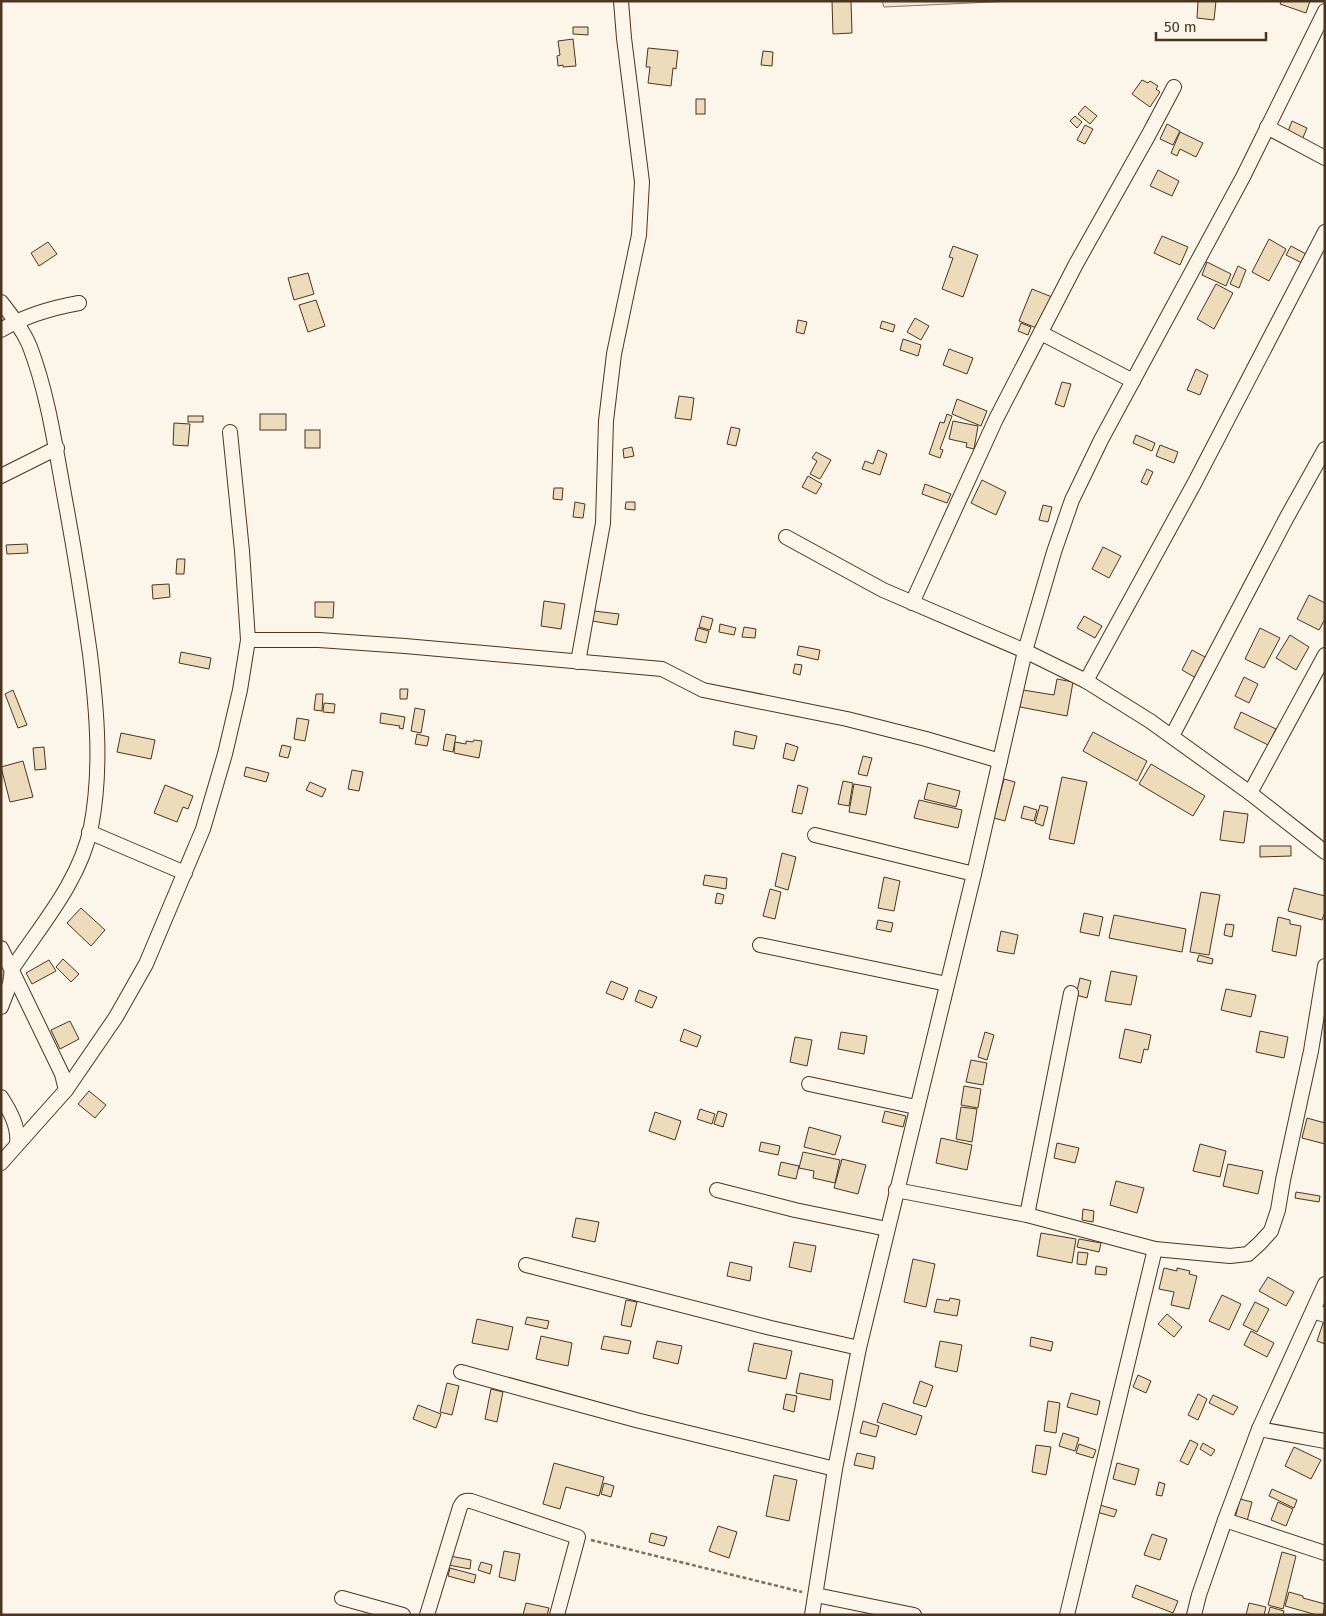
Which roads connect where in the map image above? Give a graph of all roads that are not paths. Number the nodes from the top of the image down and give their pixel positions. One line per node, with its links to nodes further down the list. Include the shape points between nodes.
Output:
1 (621, 1): 22 (street, via 642,190 639,235 614,354 606,421 603,523)
2 (1325, 11): 4 (street)
3 (1174, 87): 11 (street)
4 (1267, 127): 5 (street); 12 (street)
5 (1325, 158)
6 (1325, 232): 23 (street, via 1198,476)
7 (1, 302): 9 (street)
8 (79, 303): 9 (street, via 49,308)
9 (16, 321): 10 (street); 14 (street, via 29,345 42,384)
10 (1, 330)
11 (1041, 333): 12 (street); 18 (street, via 996,420)
12 (1133, 381): 20 (street, via 1072,500)
13 (230, 432): 19 (street)
14 (56, 448): 16 (street); 27 (street, via 86,621 94,693 98,749)
15 (1325, 449): 24 (street)
16 (1, 476)
17 (786, 537): 18 (street)
18 (912, 604): 20 (street)
19 (248, 640): 22 (street, via 357,642); 30 (street, via 225,754 203,828)
20 (1025, 652): 23 (street); 25 (street)
21 (1325, 654): 26 (street)
22 (578, 662): 25 (street, via 662,669 703,690 847,719 926,738)
23 (1086, 681): 24 (street)
24 (1172, 736): 26 (street)
25 (1000, 761): 31 (street)
26 (1250, 792): 29 (street)
27 (89, 832): 30 (street); 35 (street, via 65,891)
28 (815, 835): 31 (street)
29 (1325, 852)
30 (185, 873): 40 (street, via 146,964 116,1018)
31 (974, 874): 36 (street)
32 (760, 945): 36 (street)
33 (1, 948): 35 (street)
34 (1325, 966): 49 (street, via 1311,1051 1278,1210 1270,1231 1248,1254 1230,1256)
35 (12, 969): 38 (street); 40 (street, via 62,1074)
36 (947, 984): 42 (street)
37 (1071, 993): 47 (street)
38 (1, 1007)
39 (809, 1084): 42 (street)
40 (66, 1090): 43 (street)
41 (1, 1097): 43 (street, via 17,1131)
42 (916, 1107): 46 (street)
43 (17, 1144): 44 (street)
44 (1, 1163)
45 (717, 1190): 48 (street)
46 (896, 1190): 47 (street); 48 (street)
47 (1027, 1215): 49 (street)
48 (888, 1229): 53 (street)
49 (1155, 1249): 67 (street)
50 (526, 1265): 53 (street)
51 (1325, 1284): 52 (street)
52 (1319, 1313): 55 (street)
53 (859, 1348): 57 (street)
54 (461, 1372): 57 (street, via 636,1420)
55 (1259, 1429): 56 (street); 58 (street)
56 (1325, 1441)
57 (835, 1469): 60 (street)
58 (1225, 1520): 59 (street); 68 (street)
59 (1325, 1553)
60 (816, 1595): 65 (street); 66 (street)
61 (342, 1598): 62 (street)
62 (403, 1615)
63 (427, 1615): 64 (street, via 460,1507 466,1500 578,1537)
64 (557, 1615)
65 (812, 1615)
66 (914, 1615)
67 (1066, 1615)
68 (1194, 1615)

